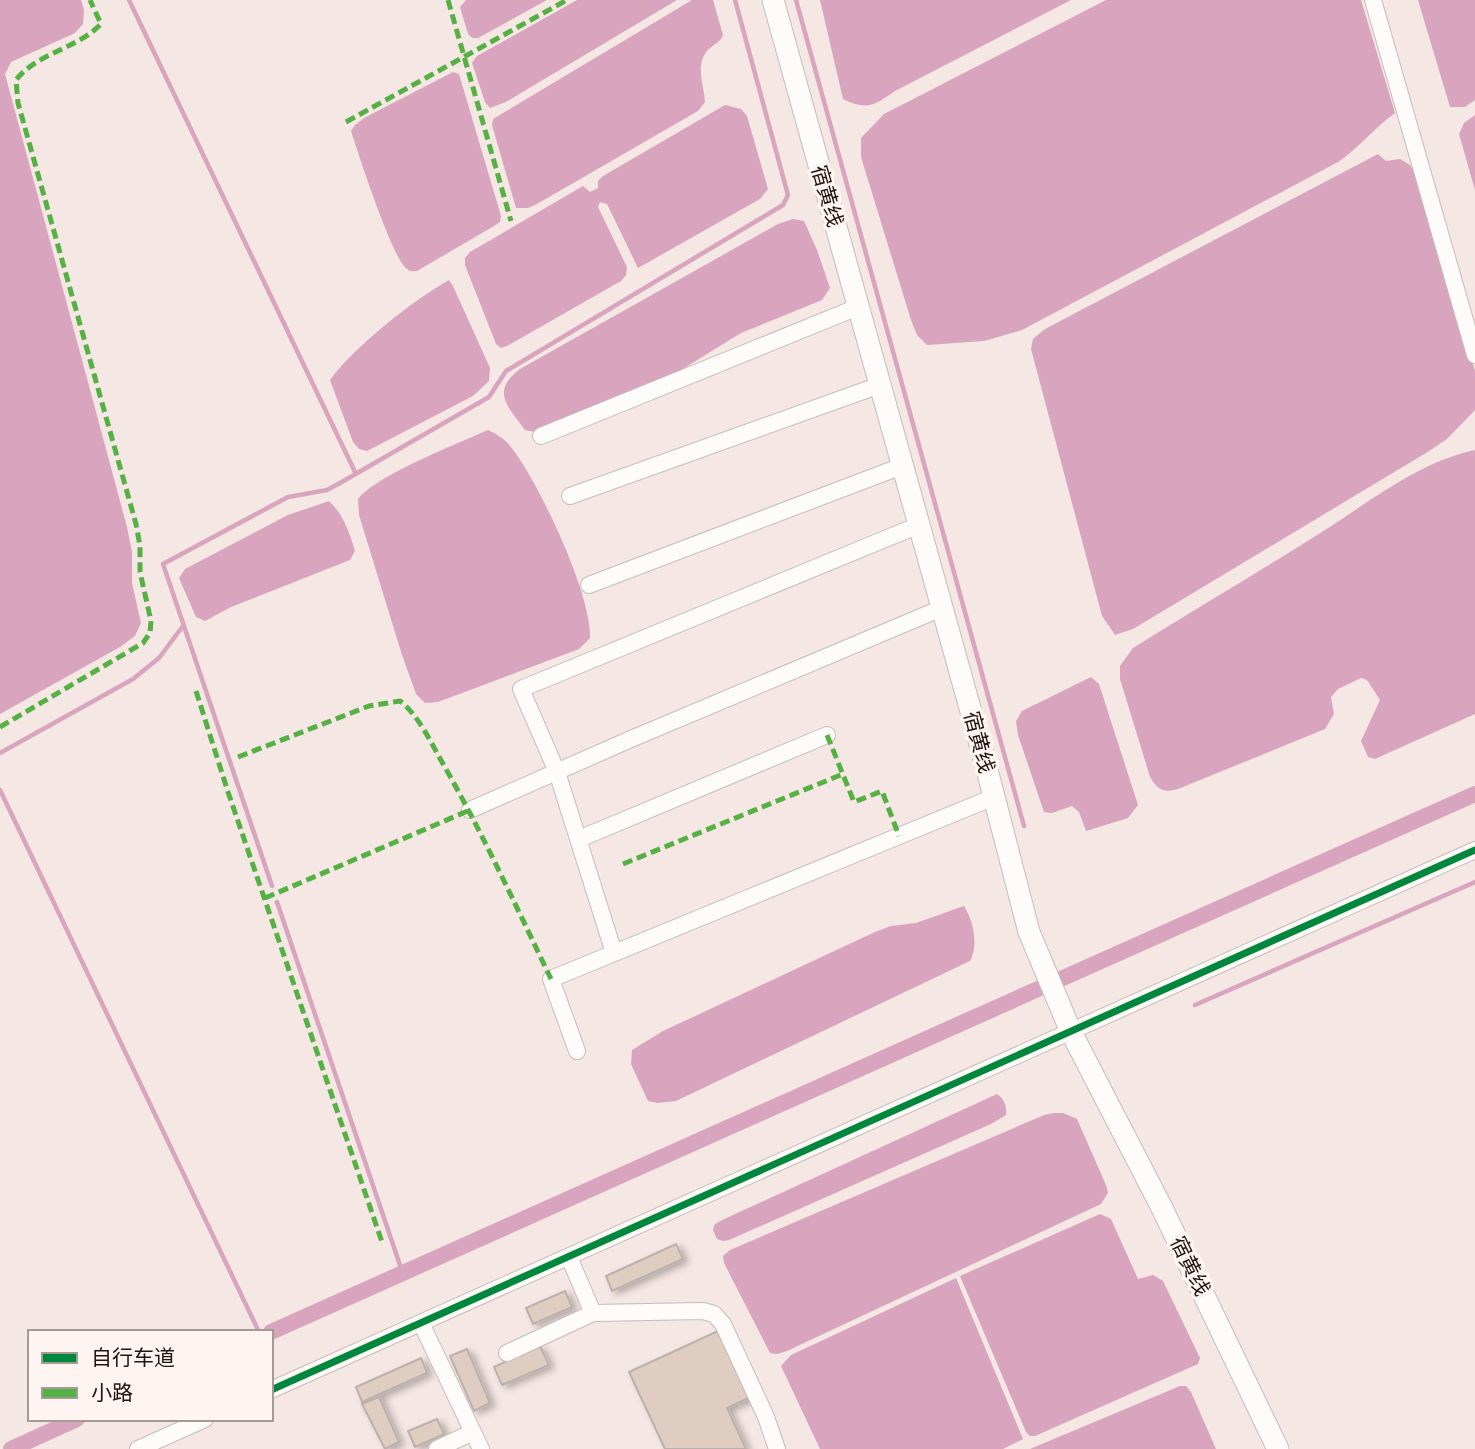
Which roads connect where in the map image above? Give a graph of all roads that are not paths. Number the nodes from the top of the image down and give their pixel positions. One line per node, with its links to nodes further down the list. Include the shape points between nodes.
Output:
1 (772, 0): 3 (main road, 宿黄线)
2 (1373, 0): 4 (street)
3 (858, 307): 5 (main road, 宿黄线); 6 (street)
4 (1475, 355)
5 (880, 385): 7 (main road, 宿黄线); 8 (street)
6 (541, 436)
7 (902, 466): 9 (main road, 宿黄线); 10 (street)
8 (570, 496)
9 (919, 525): 11 (main road, 宿黄线); 13 (street, via 521,689)
10 (589, 585)
11 (942, 608): 13 (street); 14 (main road, 宿黄线)
12 (827, 735): 16 (street)
13 (557, 772): 15 (street); 16 (street)
14 (994, 797): 18 (street); 19 (main road, 宿黄线, via 1029,932)
15 (470, 810)
16 (579, 839): 18 (street)
17 (1475, 850): 19 (street)
18 (614, 953): 20 (street, via 551,979)
19 (1070, 1032): 21 (street); 32 (main road, 宿黄线, via 1161,1206)
20 (577, 1051)
21 (569, 1257): 22 (street); 23 (street)
22 (593, 1313): 24 (street); 31 (street, via 714,1314 723,1324)
23 (421, 1322): 25 (street); 27 (street)
24 (507, 1353)
25 (273, 1389)
26 (201, 1421): 28 (street)
27 (473, 1432): 29 (street); 30 (street)
28 (138, 1449)
29 (438, 1449)
30 (481, 1449)
31 (777, 1449)
32 (1278, 1449)

